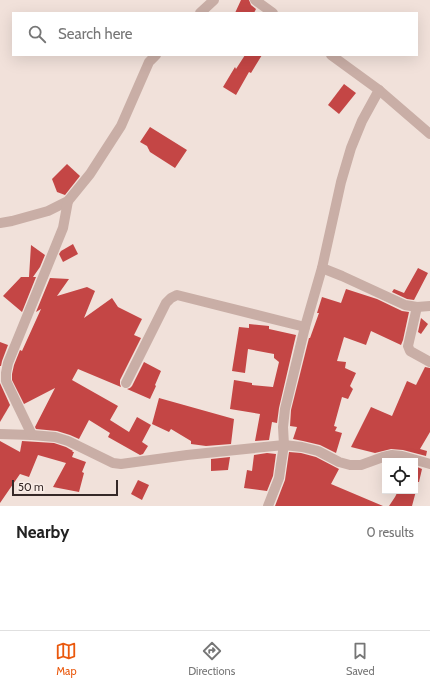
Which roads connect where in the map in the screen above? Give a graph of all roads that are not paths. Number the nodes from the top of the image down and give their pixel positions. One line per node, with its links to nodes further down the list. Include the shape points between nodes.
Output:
1 (214, 0): 3 (street)
2 (255, 0): 4 (street)
3 (201, 12)
4 (272, 12)
5 (155, 56): 9 (street, via 149,62 121,126 90,174)
6 (332, 56): 7 (street)
7 (379, 90): 8 (street); 11 (street, via 351,148)
8 (430, 134)
9 (68, 201): 10 (street, via 48,211); 18 (street, via 61,235 6,373 6,381)
10 (0, 223)
11 (322, 268): 13 (street, via 406,306); 14 (street)
12 (430, 306): 13 (street)
13 (417, 307): 15 (street, via 408,346 410,351)
14 (305, 327): 16 (street, via 177,295 166,303); 19 (street, via 285,410)
15 (430, 362)
16 (126, 383)
17 (0, 434): 18 (street)
18 (32, 435): 19 (street, via 68,441 121,464)
19 (284, 445): 20 (street, via 318,451 350,465 361,465 392,455); 21 (street, via 279,478)
20 (430, 464)
21 (268, 506)

